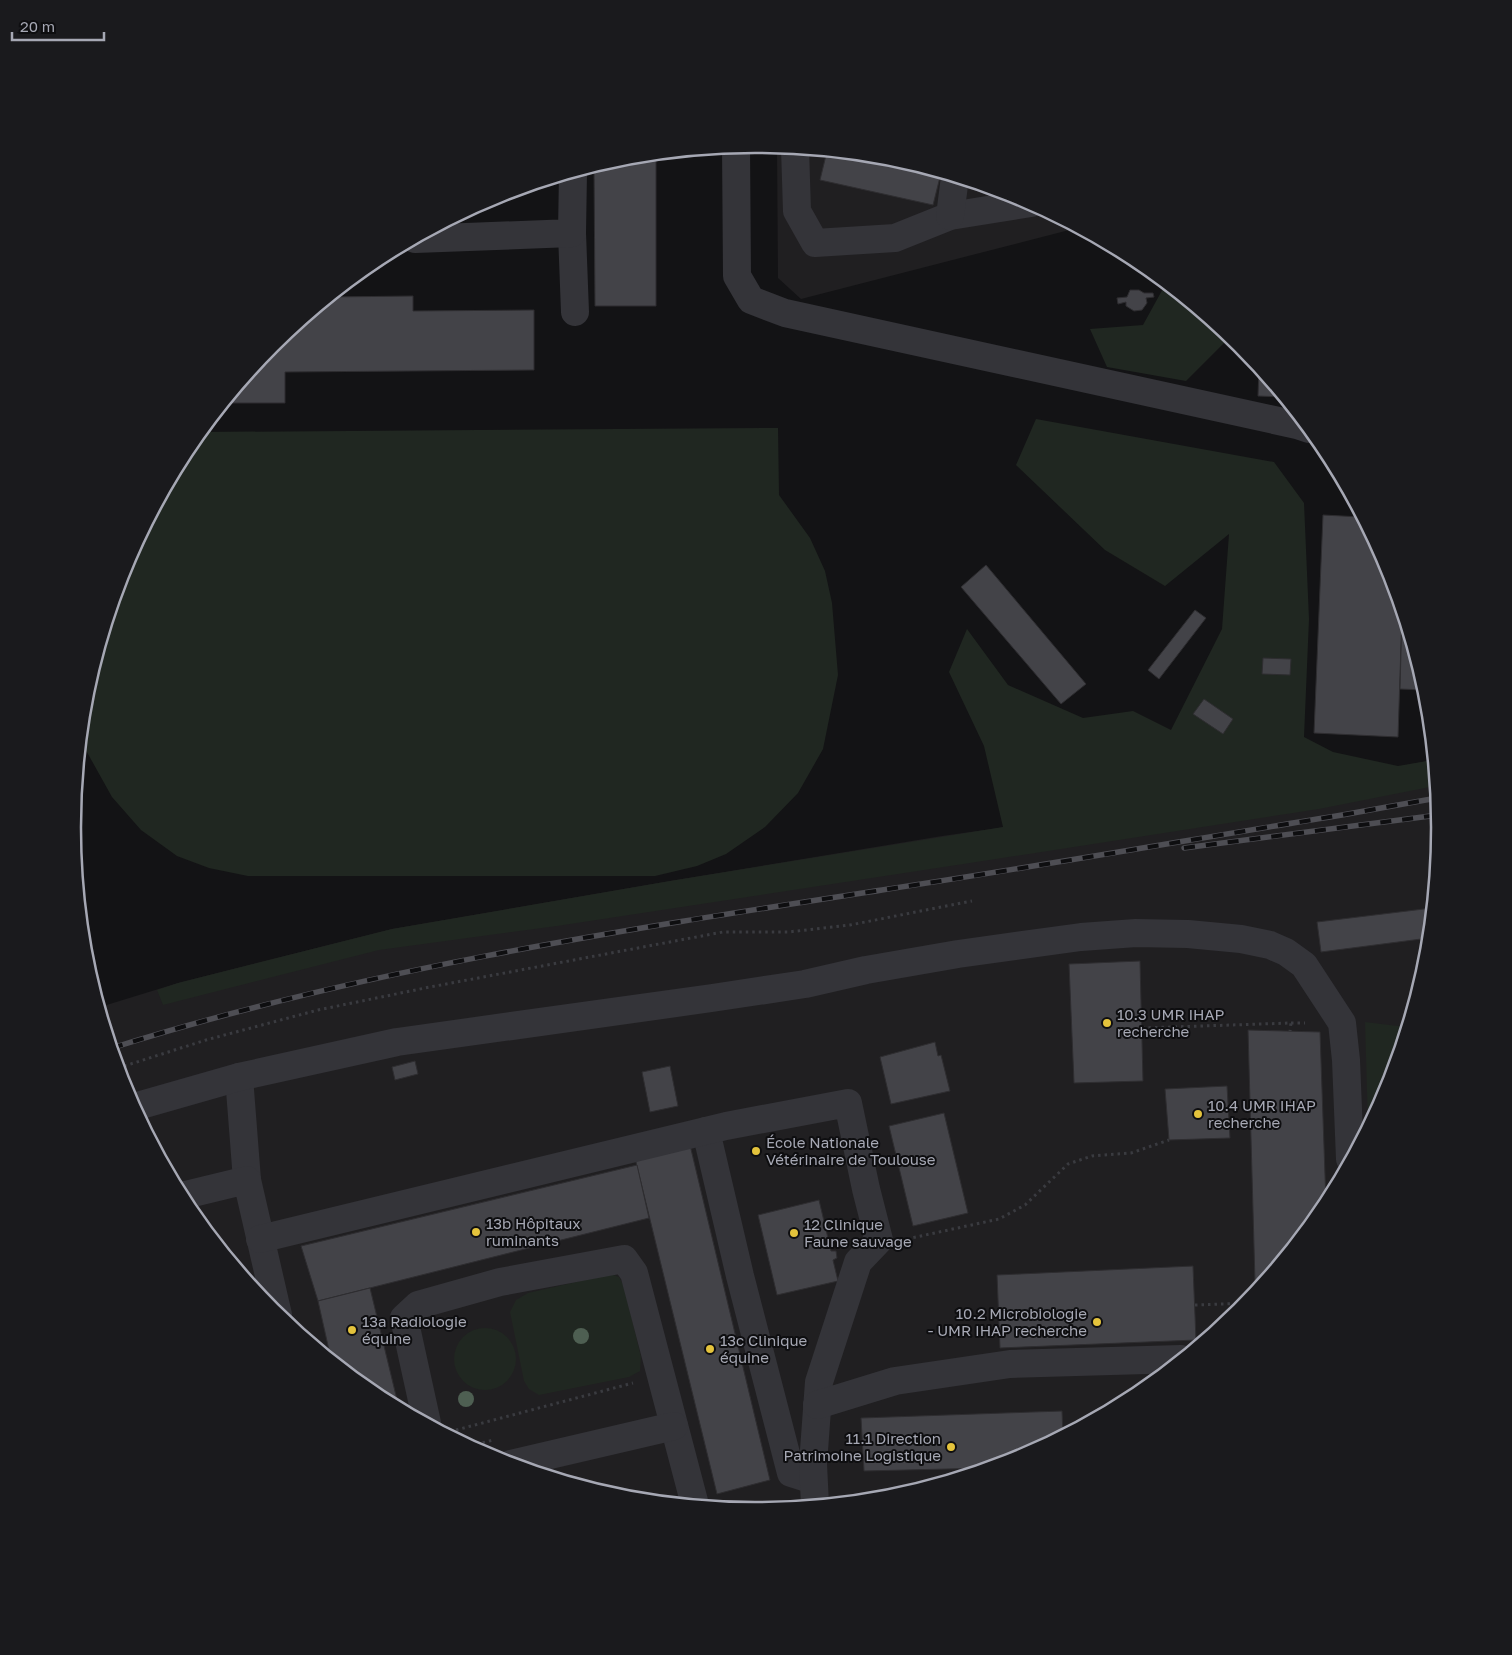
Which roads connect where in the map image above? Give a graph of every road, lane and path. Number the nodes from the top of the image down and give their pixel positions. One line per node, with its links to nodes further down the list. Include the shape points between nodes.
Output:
1 (736, 153): 10 (lane, via 737,276 751,300 785,313)
2 (795, 154): 6 (lane, via 797,211 815,243 895,238)
3 (573, 179): 7 (lane)
4 (954, 183): 6 (lane)
5 (1017, 205): 6 (lane)
6 (950, 216)
7 (572, 233): 8 (lane); 9 (lane)
8 (427, 239)
9 (575, 312)
10 (1297, 425)
11 (972, 901): 14 (path, via 850,925 788,932 723,932 430,987 318,1010)
12 (1142, 1028): 13 (path, via 1291,1023)
13 (1290, 1031)
14 (125, 1066)
15 (239, 1077): 16 (lane); 19 (lane, via 396,1042 805,984 958,954 1081,937 1188,934 1270,945 1304,965 1342,1023); 20 (lane)
16 (141, 1105)
17 (706, 1131): 22 (lane); 23 (lane, via 848,1103); 34 (lane, via 791,1473)
18 (1169, 1140): 23 (path, via 1131,1153 1092,1156 1068,1164 1025,1205 999,1219 912,1238)
19 (1350, 1147)
20 (246, 1180): 21 (lane); 22 (lane)
21 (190, 1194)
22 (260, 1239): 24 (lane)
23 (879, 1240): 29 (lane, via 858,1262 819,1382)
24 (274, 1300)
25 (1235, 1303): 26 (path)
26 (1195, 1305)
27 (1172, 1359): 29 (lane, via 1010,1364 894,1381)
28 (661, 1376): 30 (lane, via 634,1273 624,1259 500,1282 418,1305 404,1318); 31 (lane); 32 (path)
29 (817, 1405): 34 (lane)
30 (425, 1415)
31 (674, 1426): 33 (lane); 35 (lane)
32 (455, 1430)
33 (525, 1461)
34 (814, 1492)
35 (693, 1499)

